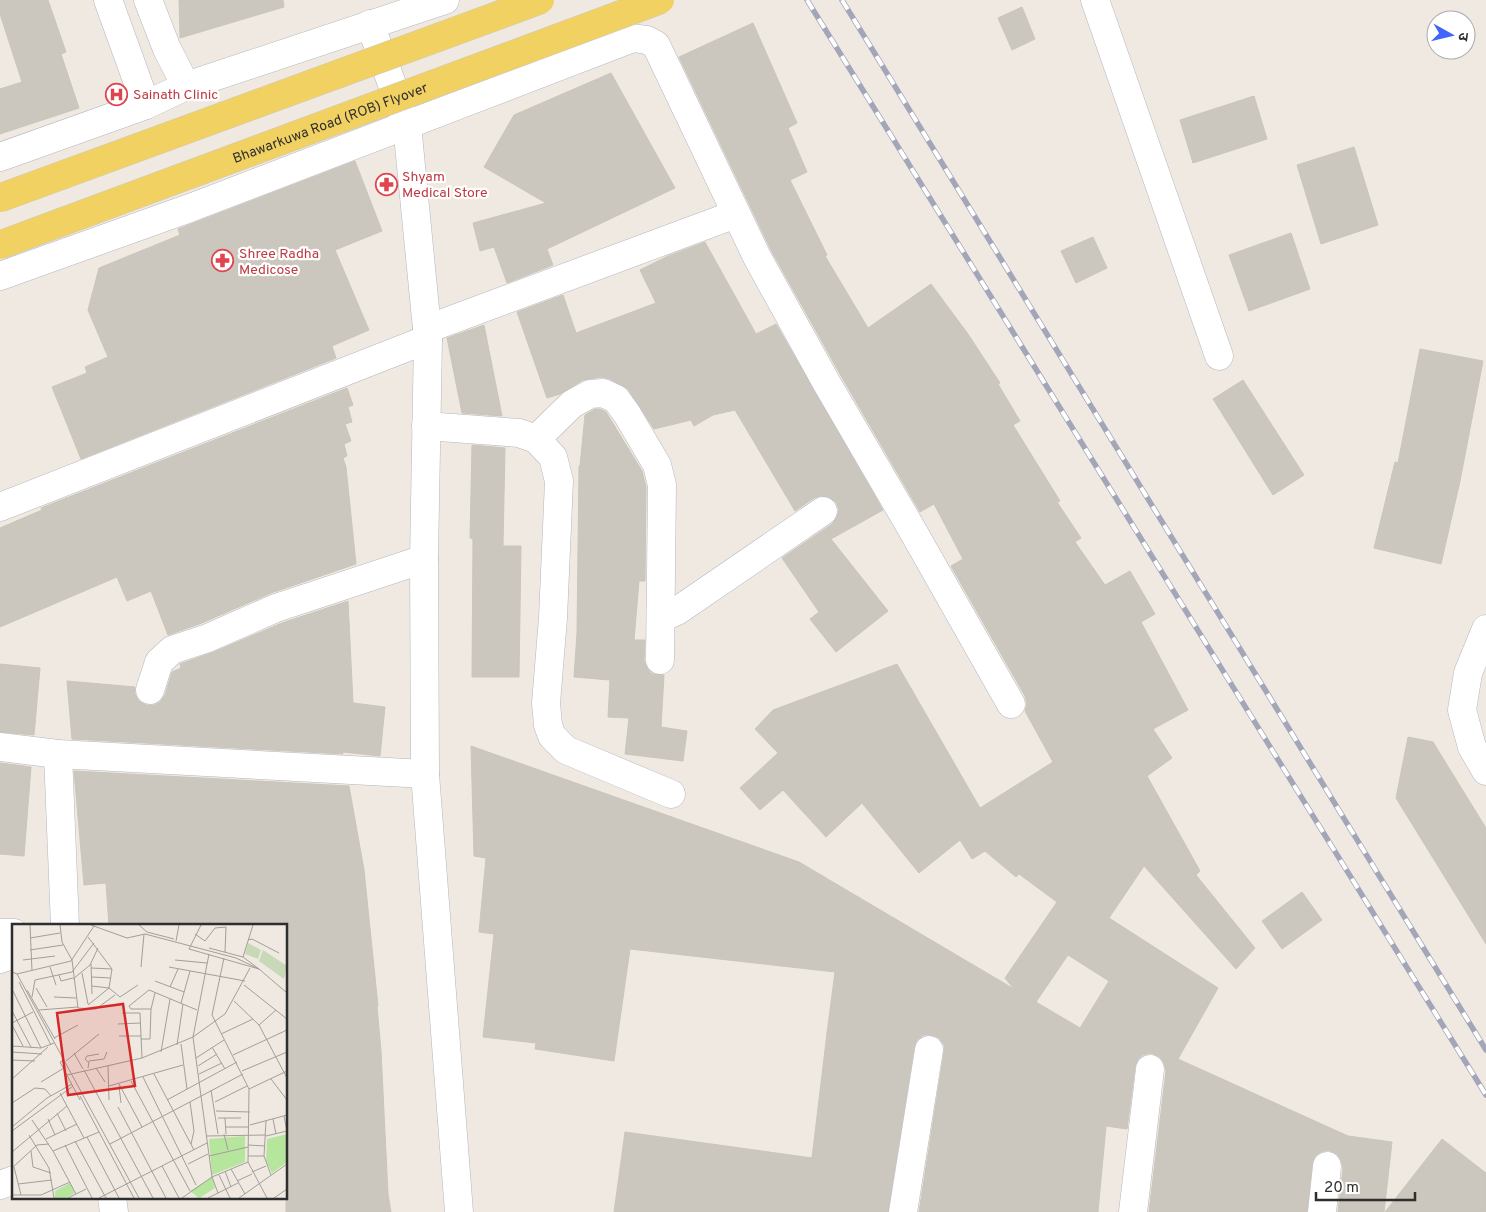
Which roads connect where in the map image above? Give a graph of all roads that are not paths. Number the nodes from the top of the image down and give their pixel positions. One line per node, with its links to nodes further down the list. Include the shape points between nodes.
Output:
1 (108, 0): 11 (street)
2 (148, 0): 10 (street)
3 (445, 0): 8 (street)
4 (540, 0): 14 (main road, bridge)
5 (640, 0): 9 (street)
6 (660, 0): 16 (main road, Bhawarkuwa Road (ROB) Flyover, bridge)
7 (1095, 0): 19 (street)
8 (370, 24): 10 (street); 12 (street)
9 (656, 45): 12 (street, via 633,38); 15 (street)
10 (186, 86): 11 (street)
11 (146, 105): 13 (street)
12 (407, 125): 17 (street); 18 (street)
13 (0, 157)
14 (0, 198)
15 (736, 214): 18 (street); 29 (street, via 826,382)
16 (0, 245)
17 (0, 276)
18 (427, 334): 20 (street); 22 (street)
19 (1219, 356)
20 (426, 426): 21 (street, via 520,433); 24 (street)
21 (536, 439): 25 (street, via 572,404 590,394 603,393 616,399 627,414 657,465 662,485); 34 (street, via 553,457 559,481 546,703 552,736 566,750)
22 (0, 506)
23 (823, 511): 25 (street, via 677,611)
24 (424, 559): 28 (street, via 276,608 172,650 158,662); 33 (street)
25 (661, 618): 27 (street)
26 (1486, 629): 32 (street, via 1468,673 1462,710 1472,747)
27 (660, 660)
28 (150, 690)
29 (1011, 704)
30 (0, 747): 31 (street)
31 (58, 754): 33 (street); 35 (street)
32 (1486, 771)
33 (425, 774): 43 (street)
34 (671, 794)
35 (66, 924)
36 (12, 955): 37 (street)
37 (0, 959)
38 (929, 1050): 44 (street)
39 (1150, 1069): 45 (street)
40 (1327, 1166): 46 (street)
41 (12, 1181): 42 (street)
42 (0, 1185)
43 (459, 1212)
44 (903, 1212)
45 (1133, 1212)
46 (1322, 1212)

